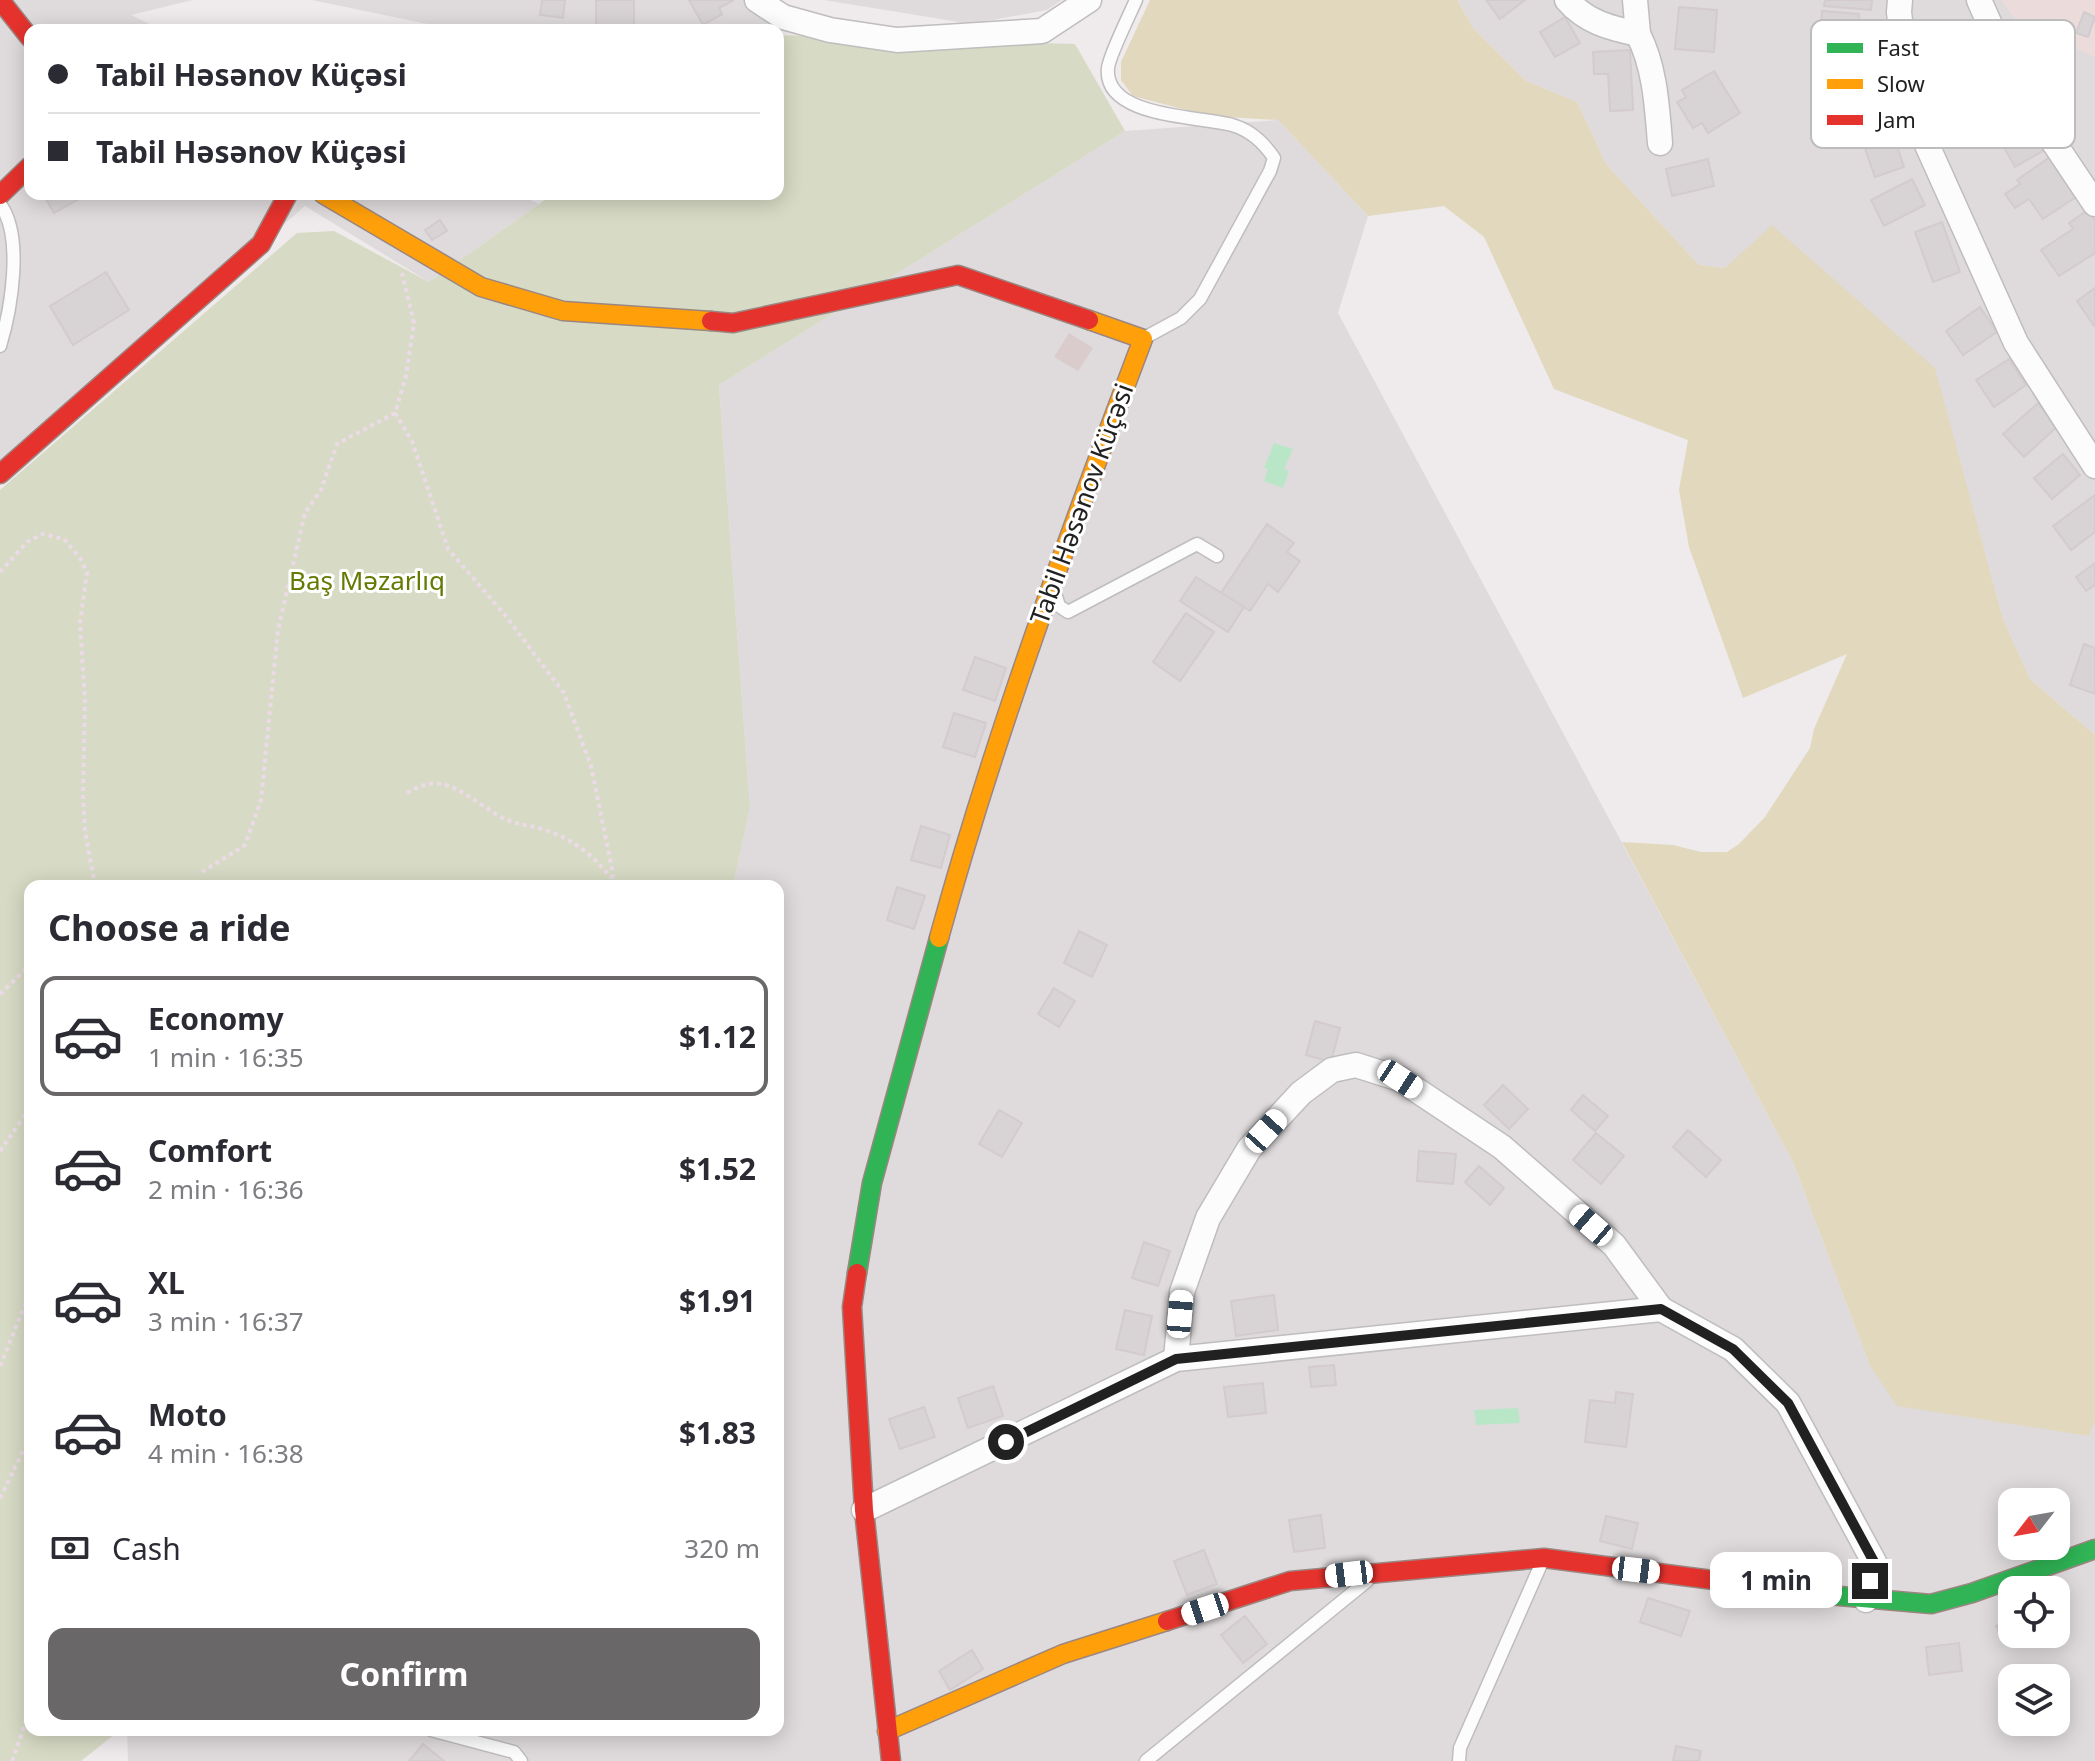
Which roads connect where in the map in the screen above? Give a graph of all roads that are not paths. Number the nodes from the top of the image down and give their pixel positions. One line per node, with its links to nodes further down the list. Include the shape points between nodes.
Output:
1 (0, 0): 11 (street)
2 (757, 0): 3 (street, via 783,17 897,40 1042,31)
3 (1089, 0)
4 (1136, 0): 22 (lane, via 1107,69 1112,87 1124,101 1234,125 1263,142 1274,158 1200,299 1181,318)
5 (1567, 0): 12 (street, via 1579,14)
6 (1635, 0): 12 (street)
7 (1900, 0): 9 (street)
8 (1979, 0): 10 (street)
9 (1900, 20)
10 (1988, 20)
11 (24, 30)
12 (1638, 34): 13 (street, via 1648,54)
13 (1660, 143)
14 (1928, 148): 24 (street, via 2016,343)
15 (2058, 148): 21 (street)
16 (24, 172): 17 (street)
17 (0, 195)
18 (285, 200): 25 (street, via 261,244)
19 (333, 200): 22 (street, via 481,287 563,311 733,323 958,275)
20 (0, 204): 23 (lane, via 7,214 14,260)
21 (2095, 204)
22 (1143, 339): 27 (street, Tabil Həsənov Küçəsi)
23 (0, 346)
24 (2095, 466)
25 (0, 474)
26 (1217, 556): 27 (lane, via 1197,544 1068,612 1059,606)
27 (1051, 583): 30 (street, Tabil Həsənov Küçəsi, via 969,829 872,1183 852,1307)
28 (1661, 1309): 29 (street); 29 (street, via 1614,1245 1502,1147 1400,1079 1356,1065 1332,1070 1301,1093 1249,1149 1208,1218 1187,1277); 34 (street, via 1733,1349 1788,1403 1874,1562)
29 (1176, 1359): 30 (street)
30 (864, 1510): 35 (street, Tabil Həsənov Küçəsi)
31 (2095, 1549): 34 (street, via 1931,1604)
32 (1544, 1558): 33 (street); 34 (street); 40 (lane, via 1460,1748)
33 (1379, 1571): 35 (street, via 1290,1581 1063,1654); 39 (lane)
34 (1866, 1600)
35 (887, 1731): 38 (street, Tabil Həsənov Küçəsi)
36 (454, 1736): 37 (lane, via 514,1752)
37 (521, 1761)
38 (891, 1761)
39 (1146, 1761)
40 (1459, 1761)

